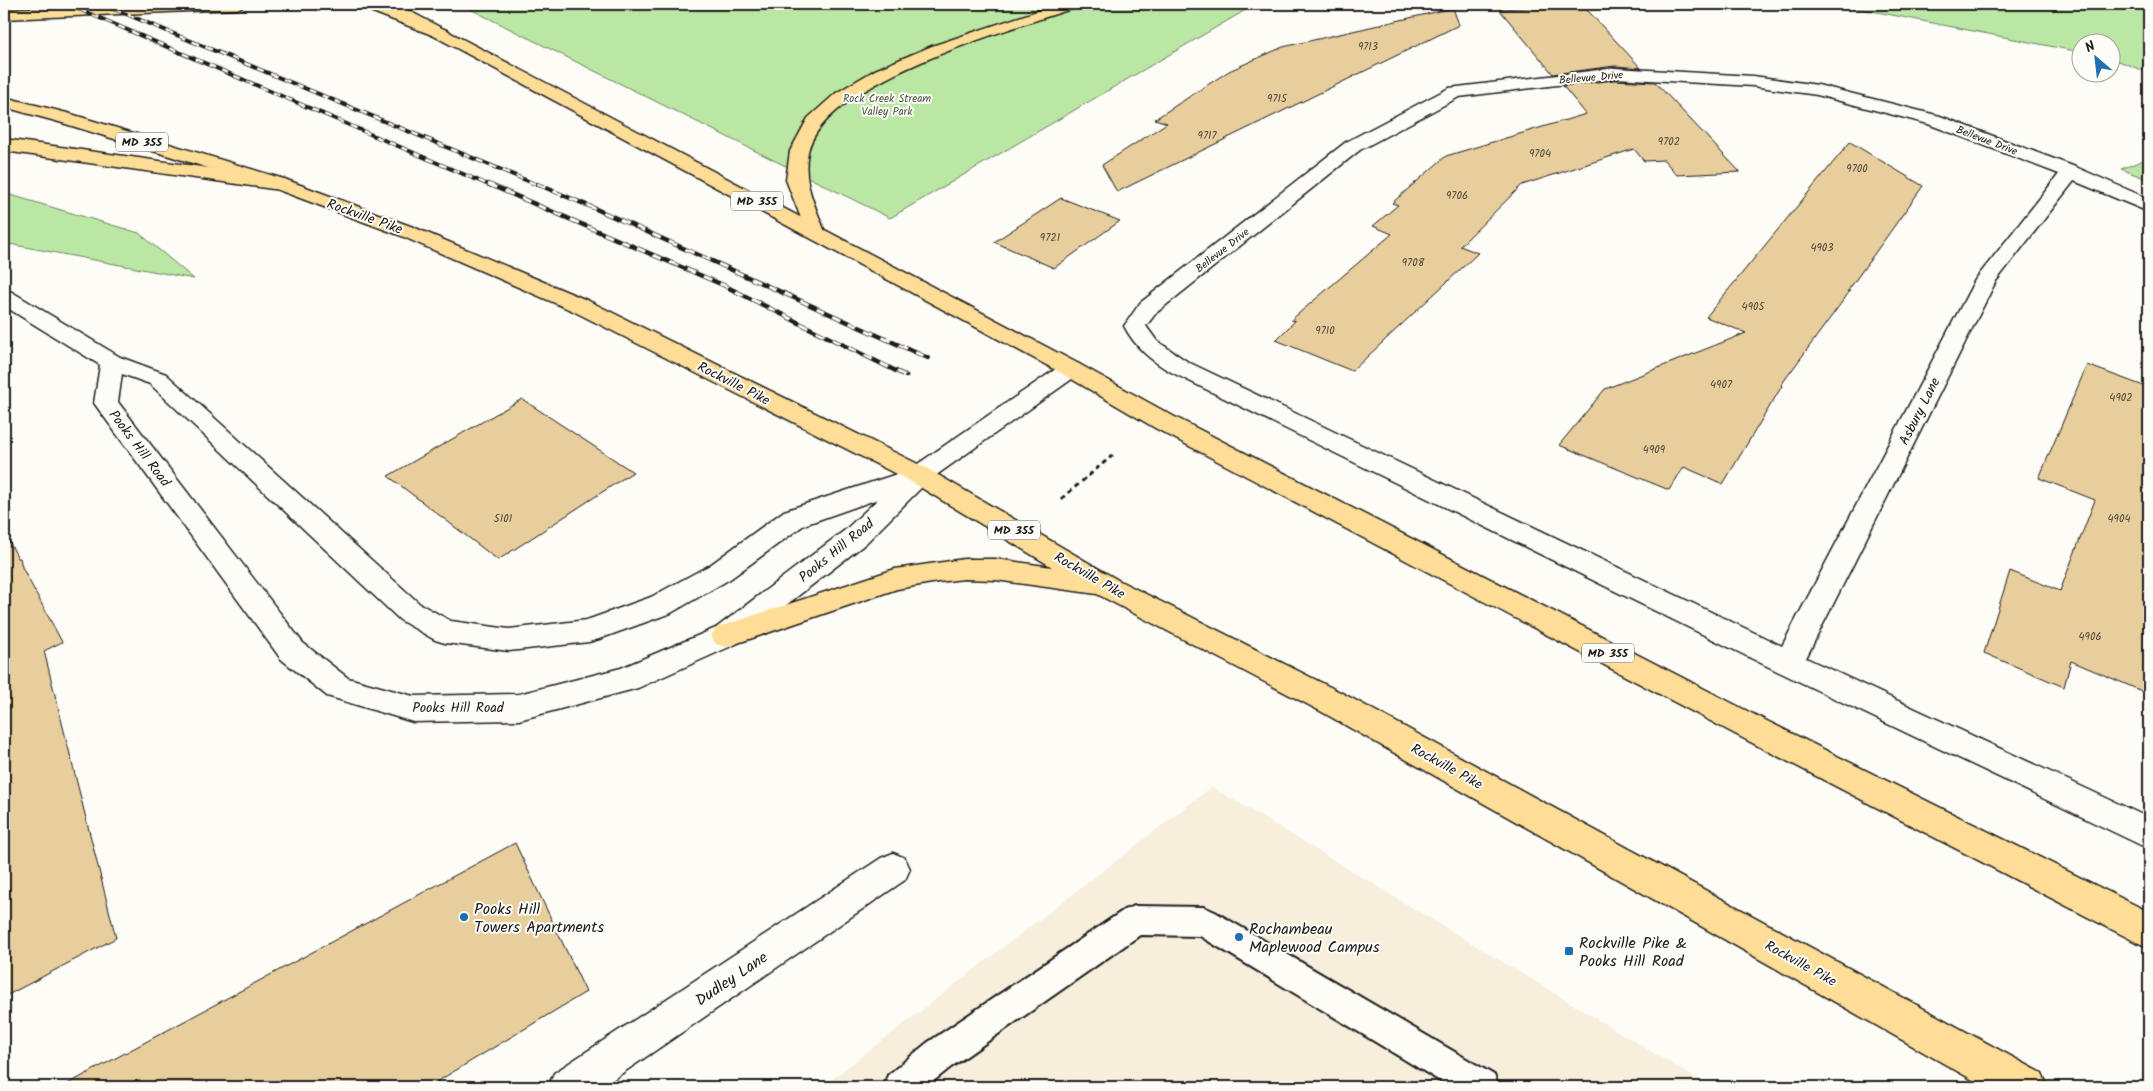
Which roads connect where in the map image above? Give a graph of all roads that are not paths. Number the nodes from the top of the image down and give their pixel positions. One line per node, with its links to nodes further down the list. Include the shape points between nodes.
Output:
1 (237, 4): 5 (main road)
2 (365, 4): 6 (main road)
3 (385, 4): 6 (main road, MD 355)
4 (1072, 4): 12 (main road, via 938,50 881,74 842,97 814,122 800,151 796,180)
5 (4, 14)
6 (443, 34): 12 (main road, MD 355)
7 (4, 102): 10 (main road, Rockville Pike / MD 355)
8 (4, 146): 10 (main road)
9 (2071, 172): 11 (street, Bellevue Drive); 19 (street, Asbury Lane, via 1986,280); 19 (street, Bellevue Drive, via 1934,120 1818,90 1753,81 1614,73 1455,92 1353,146 1148,308 1135,326 1140,339 1171,362)
10 (280, 184): 16 (main road, Rockville Pike / MD 355, via 406,231 581,306)
11 (2149, 206)
12 (816, 232): 15 (main road, MD 355)
13 (4, 297): 14 (street, Pooks Hill Road)
14 (112, 362): 16 (street, Pooks Hill Road, via 158,379 410,612 445,632 509,640 589,631 661,605 720,572 794,518); 18 (street, Pooks Hill Road, via 106,403 292,651 338,687 413,709 519,707 627,679)
15 (1071, 368): 16 (street, Pooks Hill Road); 22 (main road, MD 355, via 1164,422 1746,725)
16 (919, 475): 17 (main road, Rockville Pike / MD 355); 18 (street, Pooks Hill Road, via 855,537)
17 (1108, 587): 18 (main road, via 1020,573 974,570 924,574 895,579); 23 (main road, Rockville Pike / MD 355, via 1333,703)
18 (726, 636)
19 (1788, 663): 20 (street)
20 (2149, 834)
21 (893, 869): 24 (street, Dudley Lane)
22 (2149, 930)
23 (1993, 1079): 27 (main road, Rockville Pike / MD 355)
24 (568, 1087)
25 (900, 1087): 26 (lane, via 939,1056 1135,920 1204,922)
26 (1482, 1087)
27 (2028, 1087)

